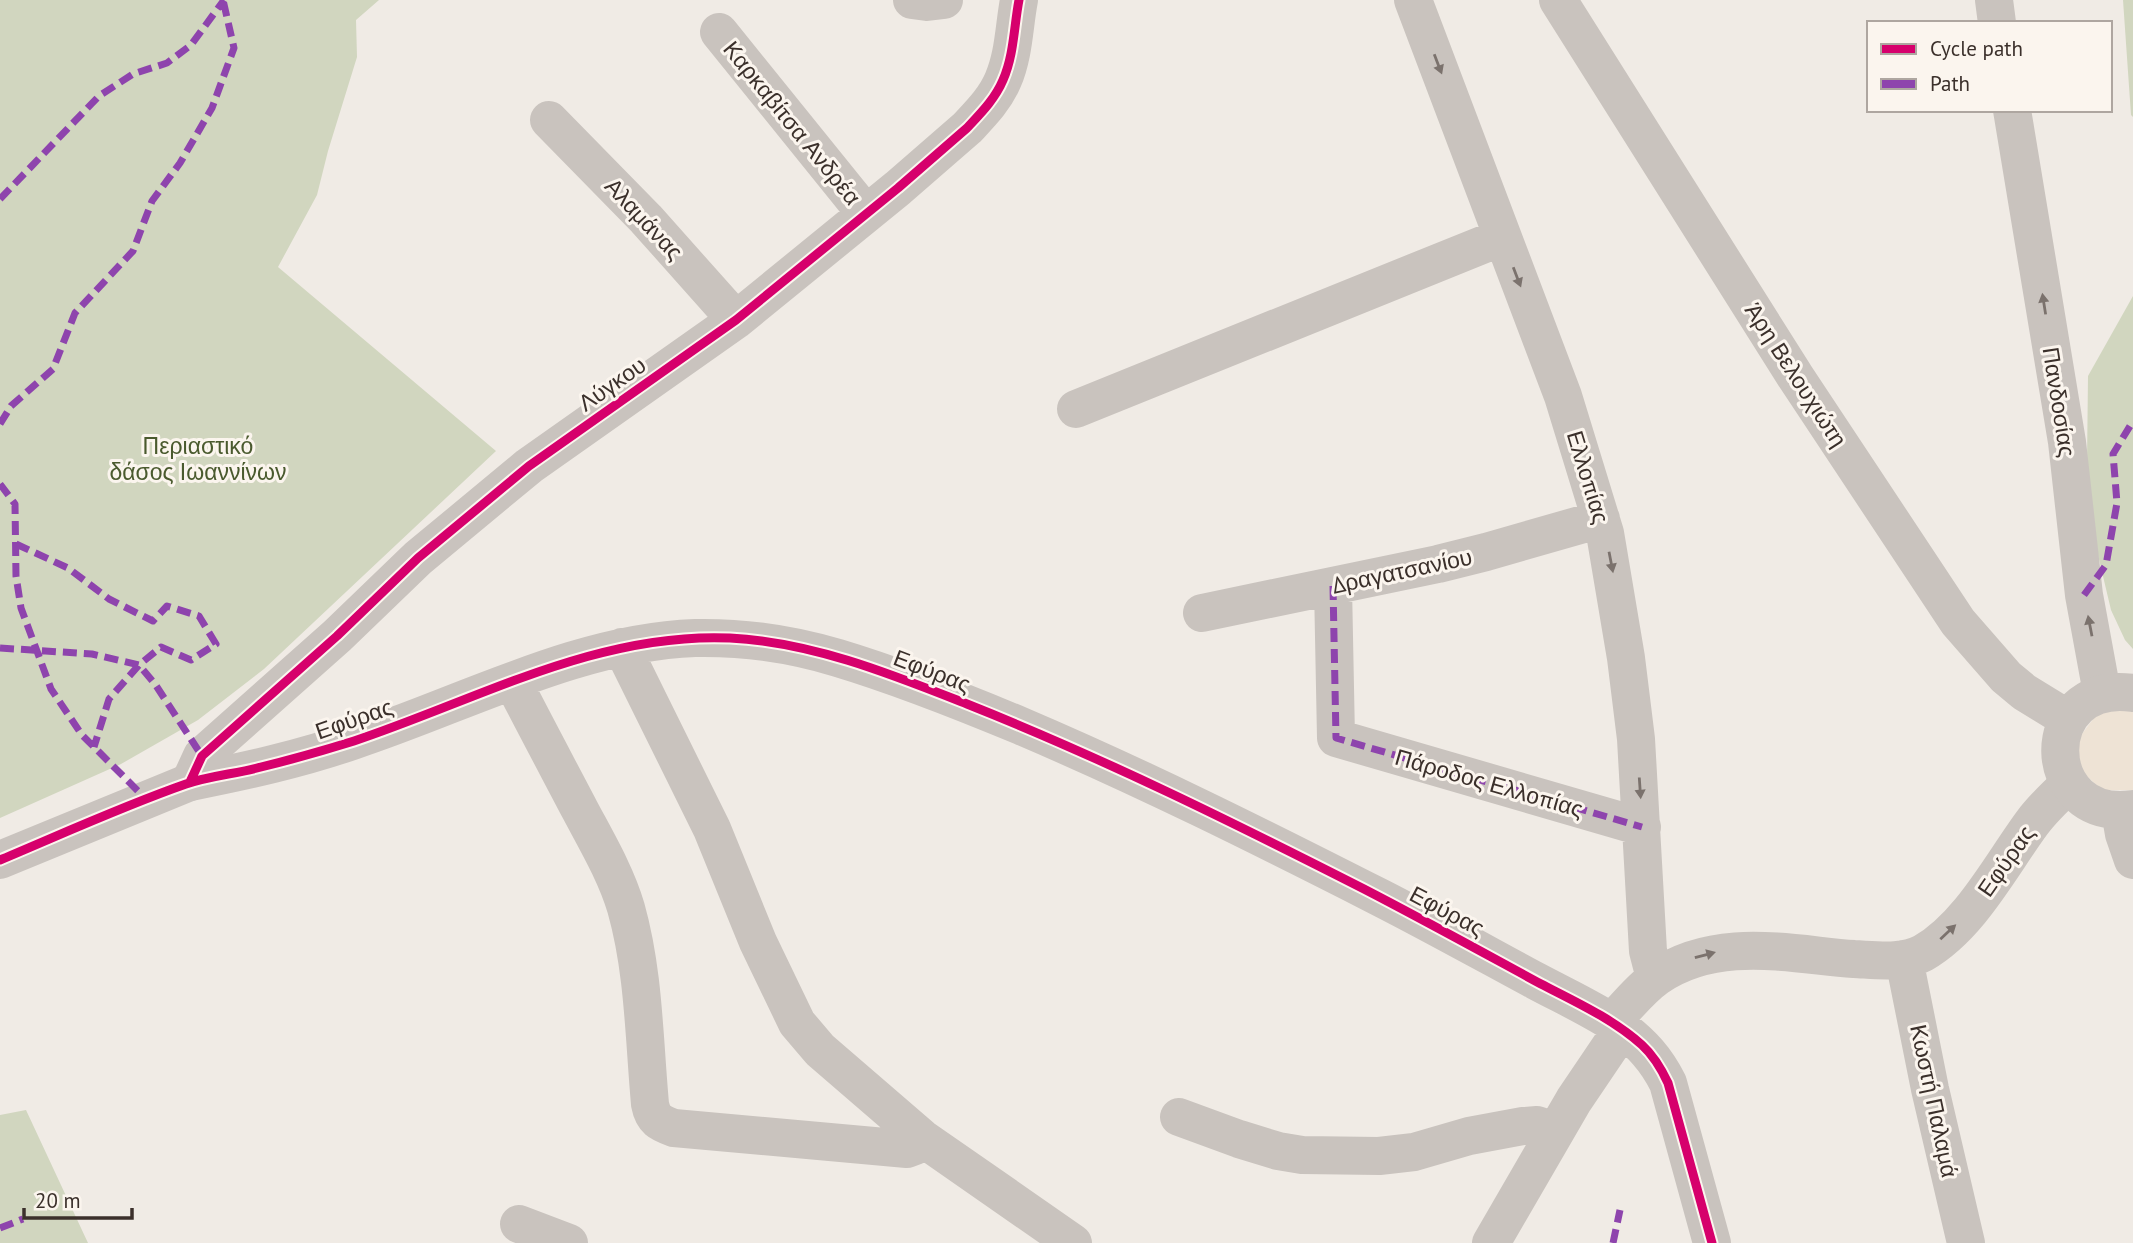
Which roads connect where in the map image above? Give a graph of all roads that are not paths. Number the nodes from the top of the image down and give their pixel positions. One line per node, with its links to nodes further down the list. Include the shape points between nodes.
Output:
1 (912, 0): 2 (street)
2 (944, 0)
3 (1019, 0): 11 (street, Λύγκου, via 1010,58 989,105)
4 (1413, 0): 12 (street, Ελλοπίας, one-way to 12)
5 (1558, 0): 21 (street, Άρη Βελουχιώτη, via 1958,622 2006,677)
6 (1994, 0): 7 (street)
7 (1997, 21)
8 (719, 32): 11 (street, Καρκαβίτσα Ανδρέα)
9 (2012, 112): 20 (street, Πανδοσίας, one-way to 9, via 2084,595 2067,442)
10 (549, 120): 13 (street, Αλαμάνας)
11 (866, 214): 13 (street, Λύγκου)
12 (1502, 237): 14 (street); 15 (street, Ελλοπίας, one-way to 15, via 1563,396)
13 (736, 320): 22 (street, Λύγκου, via 529,466 418,558 202,756)
14 (1076, 409)
15 (1601, 519): 16 (street, Δραγατσανίου, via 1486,552); 25 (street, Ελλοπίας, one-way to 25, via 1626,658)
16 (1333, 586): 17 (street, Δραγατσανίου); 25 (street, Πάροδος Ελλοπίας, via 1336,738)
17 (1202, 613)
18 (622, 647): 19 (street, Εφύρας); 30 (street, Εφύρας, via 691,639 758,641 834,657 915,684 1090,755 1270,841); 33 (street, via 712,829 797,1023 820,1051)
19 (513, 682): 22 (street, Εφύρας, via 354,741); 33 (street, via 619,886 635,946 645,1014 650,1104 657,1121 674,1128 907,1149)
20 (2118, 693): 21 (street, via 2083,703)
21 (2068, 719): 23 (street, via 2059,744)
22 (190, 782): 26 (street, Εφύρας)
23 (2069, 784): 24 (street, via 2091,804); 28 (street, Εφύρας, one-way to 23, via 1921,954 1953,928 2033,822)
24 (2126, 810): 27 (street, via 2124,834)
25 (1642, 827): 29 (street, Ελλοπίας, via 1648,951)
26 (0, 860)
27 (2133, 860)
28 (1904, 959): 29 (street, Εφύρας, one-way to 28, via 1692,959 1738,950); 39 (street, Κωστή Παλαμά)
29 (1655, 978): 30 (street, Εφύρας)
30 (1617, 1026): 32 (street); 38 (street, via 1657,1062 1668,1083)
31 (1179, 1117): 32 (street, via 1302,1155 1414,1152 1524,1126)
32 (1555, 1132): 37 (street)
33 (922, 1138): 35 (street)
34 (519, 1224): 36 (street)
35 (1066, 1242)
36 (569, 1243)
37 (1491, 1243)
38 (1712, 1243)
39 (1966, 1243)

